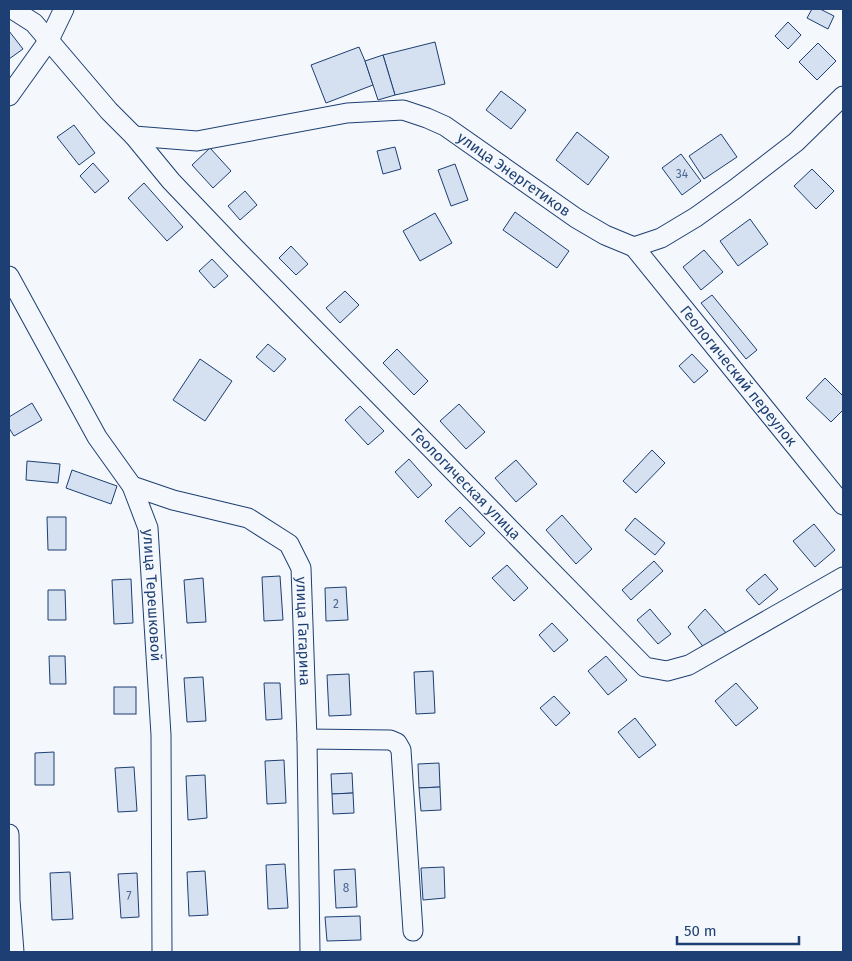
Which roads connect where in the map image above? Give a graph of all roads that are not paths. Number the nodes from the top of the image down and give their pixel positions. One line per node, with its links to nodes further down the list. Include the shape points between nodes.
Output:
1 (12, 9): 3 (street, Геологическая улица, via 34,23)
2 (64, 9): 3 (street)
3 (49, 40): 4 (street); 6 (street, Геологическая улица)
4 (9, 96)
5 (843, 96): 7 (street, via 796,142 735,189 661,238)
6 (134, 136): 7 (street, улица Энергетиков, via 197,141 347,113 403,110 445,126 576,218); 11 (street, Геологическая улица, via 234,247 645,667 667,671 689,665)
7 (634, 247): 10 (street, Геологический переулок)
8 (9, 276): 9 (street, улица Терешковой, via 98,437)
9 (132, 486): 12 (street, улица Гагарина, via 173,500 248,518 289,544 301,568); 16 (street, улица Терешковой, via 148,528 161,735)
10 (843, 505)
11 (843, 577)
12 (307, 739): 14 (street, via 390,740 401,750); 17 (street, улица Гагарина)
13 (9, 834): 15 (street)
14 (414, 930)
15 (14, 952)
16 (162, 952)
17 (310, 952)

